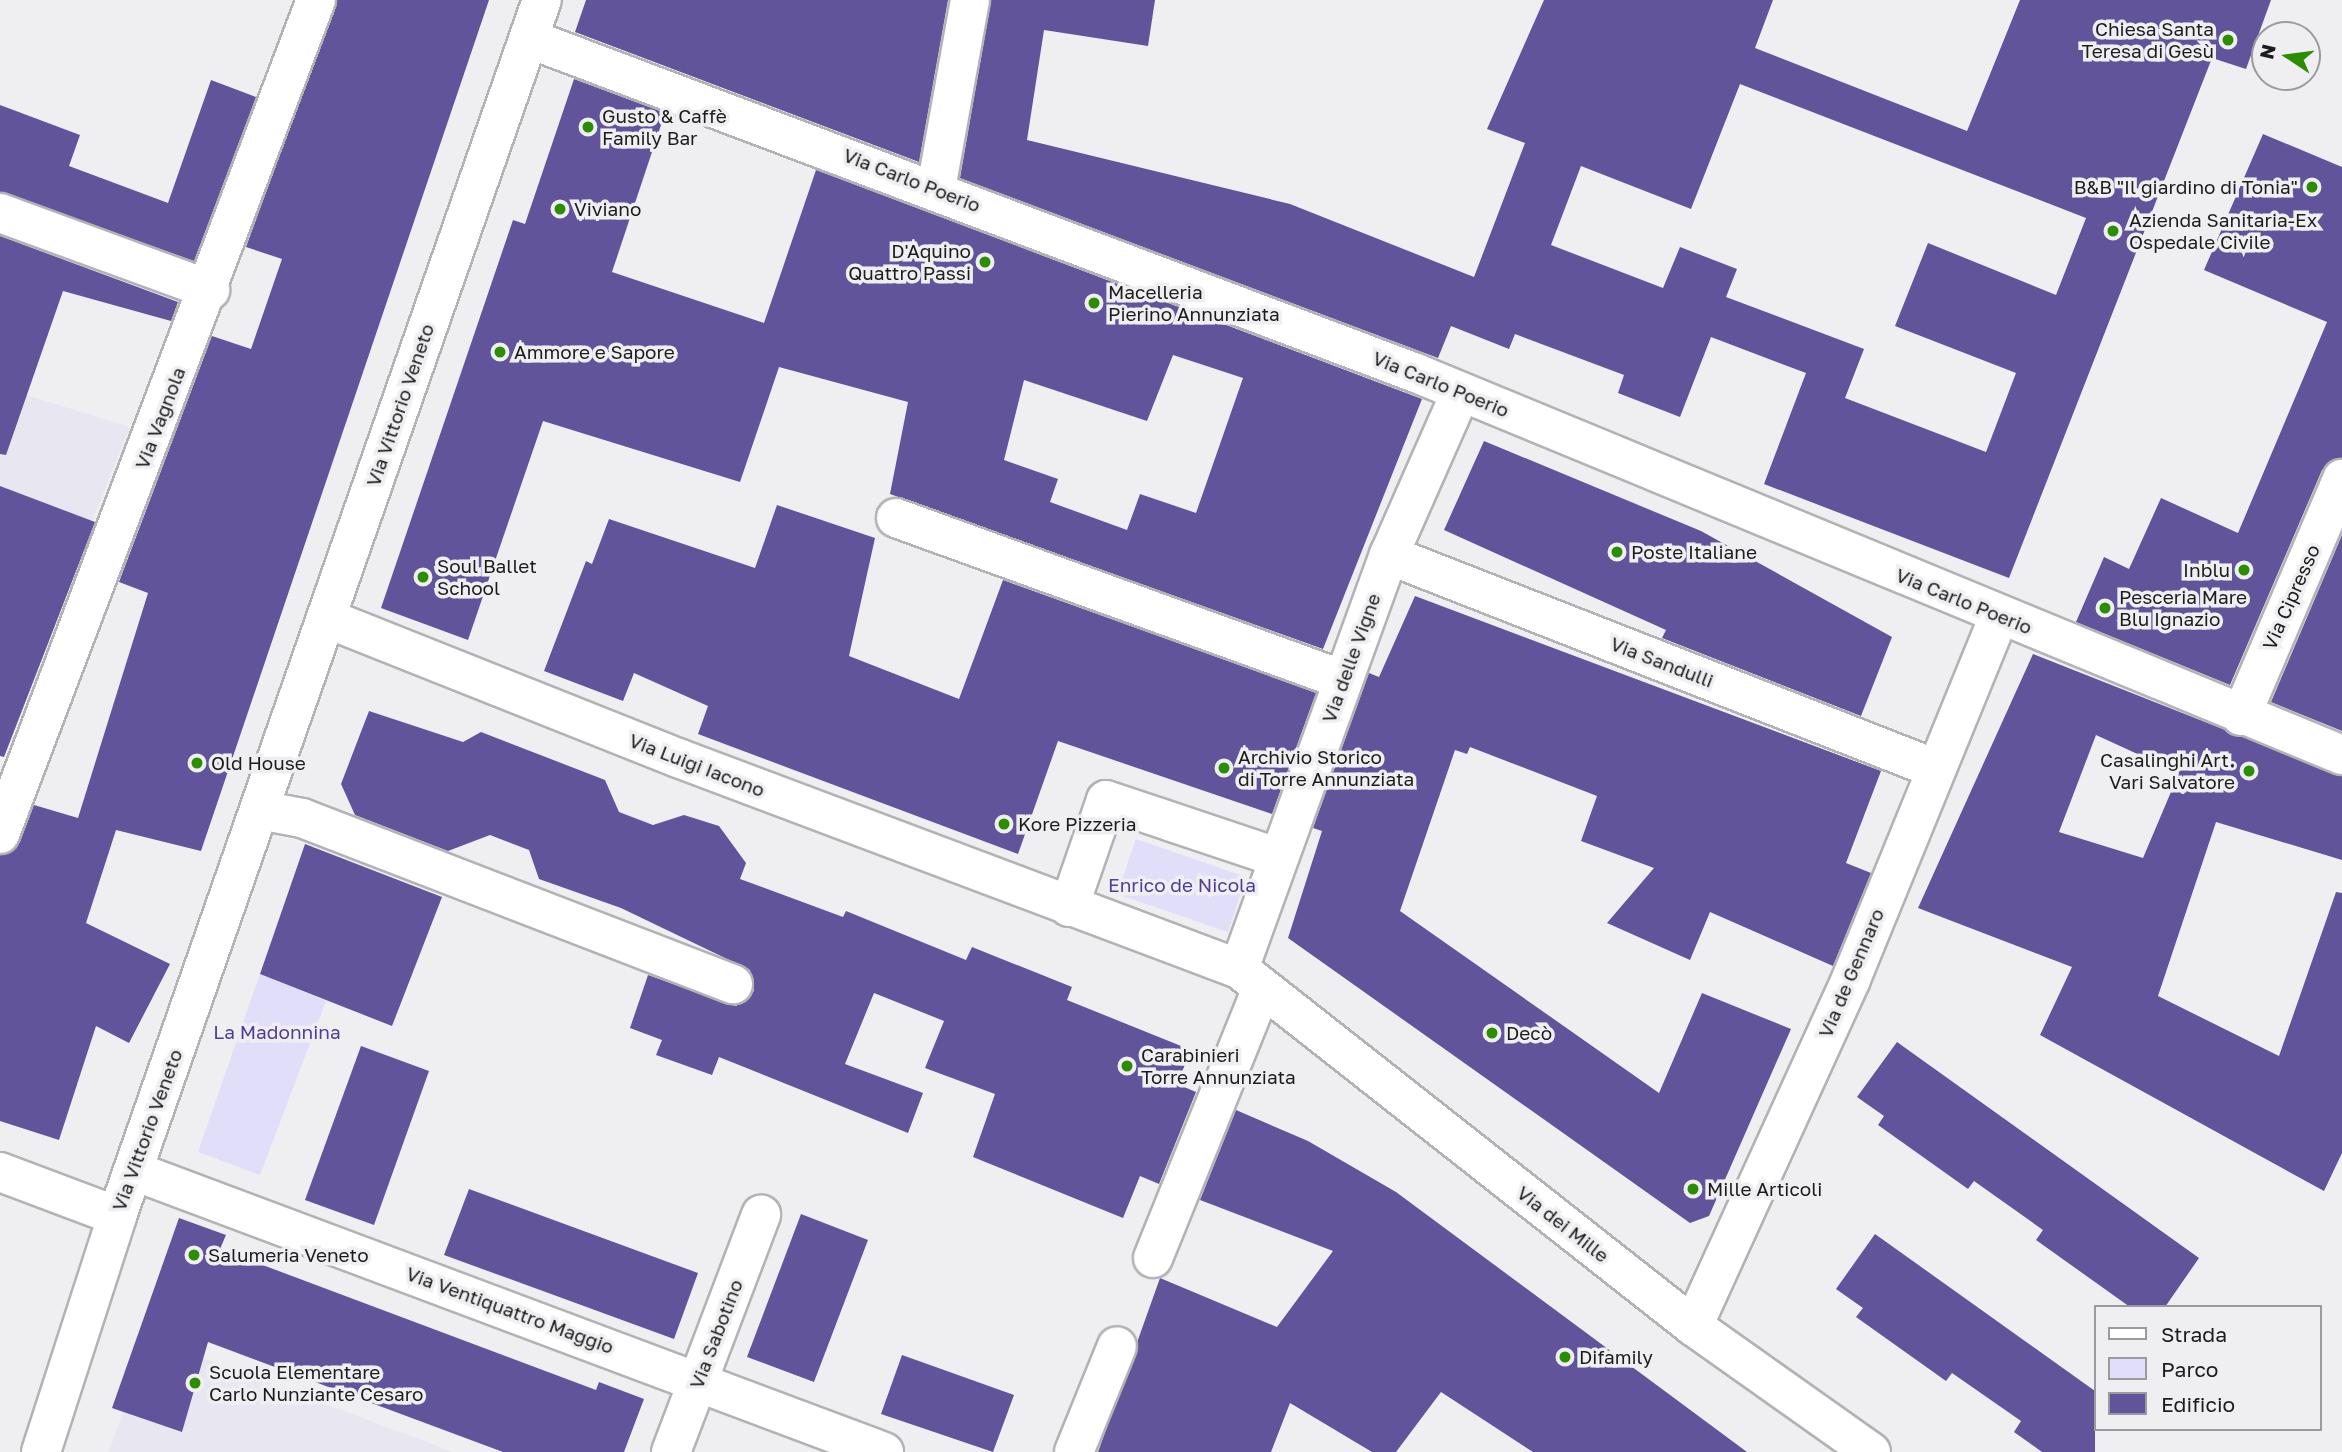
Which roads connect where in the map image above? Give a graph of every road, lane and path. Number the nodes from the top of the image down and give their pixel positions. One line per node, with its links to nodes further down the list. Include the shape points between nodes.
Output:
1 (316, 0): 7 (street, Via Vagnola)
2 (542, 0): 4 (street, Via Vittorio Veneto)
3 (970, 0): 5 (street)
4 (530, 39): 5 (street, Via Carlo Poerio); 13 (street, Via Vittorio Veneto)
5 (936, 189): 8 (street, Via Carlo Poerio)
6 (0, 213): 7 (street)
7 (210, 289): 19 (street, Via Vagnola)
8 (1461, 392): 11 (street, Via delle Vigne); 12 (street, Via Carlo Poerio)
9 (2339, 496): 15 (street, Via Cipresso)
10 (897, 518): 14 (street)
11 (1389, 555): 14 (street, Via delle Vigne); 17 (street, Via Sandulli)
12 (1999, 616): 15 (street, Via Carlo Poerio); 17 (street, Via de Gennaro)
13 (326, 618): 18 (street, Via Vittorio Veneto); 21 (street, Via Luigi Iacono)
14 (1343, 680): 20 (street, Via delle Vigne)
15 (2241, 716): 16 (street, Via Carlo Poerio)
16 (2342, 755)
17 (1936, 769): 29 (street, Via de Gennaro, via 1851,979)
18 (260, 810): 23 (street, via 302,818); 24 (street, Via Vittorio Veneto)
19 (0, 834)
20 (1279, 858): 21 (street, via 1106,800); 22 (street, Via delle Vigne)
21 (1069, 906): 22 (street, Via Luigi Iacono)
22 (1250, 978): 28 (street, Via delle Vigne); 29 (street, Via dei Mille)
23 (733, 984)
24 (134, 1171): 27 (street, Via Vittorio Veneto); 31 (street, Via Ventiquattro Maggio)
25 (0, 1172): 27 (street)
26 (761, 1215): 31 (street, Via Sabotino)
27 (117, 1216): 32 (street, Via Vittorio Veneto)
28 (1153, 1258)
29 (1693, 1326): 36 (street, Via dei Mille)
30 (1116, 1346): 35 (street)
31 (699, 1380): 33 (street, Via Sabotino); 34 (street, Via Ventiquattro Maggio)
32 (41, 1452)
33 (671, 1452)
34 (884, 1452)
35 (1074, 1452)
36 (1871, 1452)

